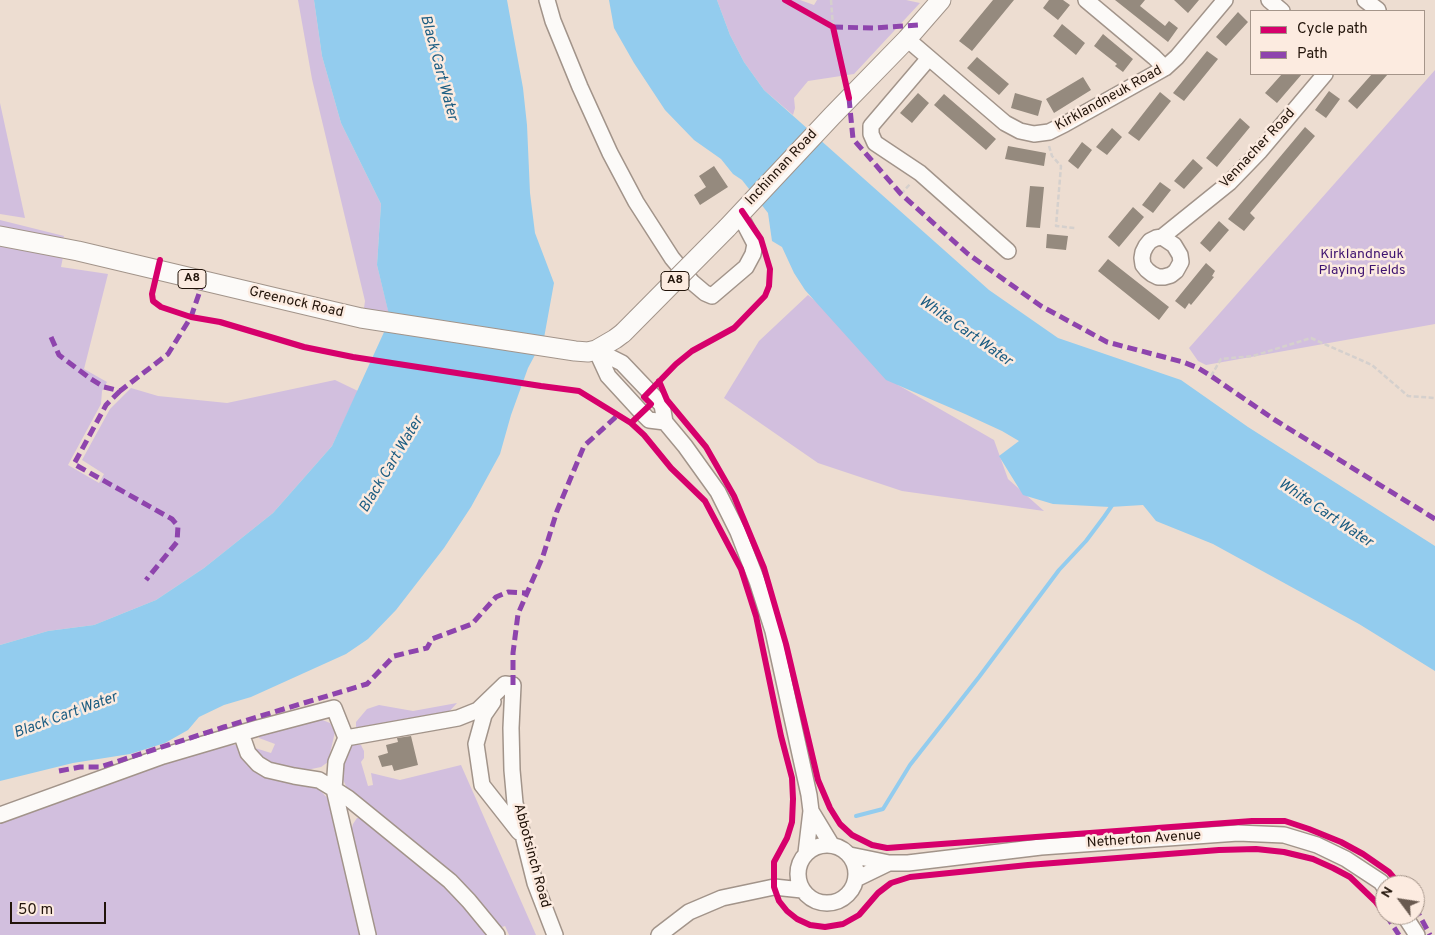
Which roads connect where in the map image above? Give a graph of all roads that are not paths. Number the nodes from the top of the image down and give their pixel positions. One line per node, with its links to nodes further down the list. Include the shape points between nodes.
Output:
1 (547, 0): 13 (street, via 580,87 636,202 672,258 692,282 712,296 746,266 753,254 755,244)
2 (941, 0): 9 (main road, Inchinnan Road / A8)
3 (1086, 0): 11 (street)
4 (1224, 0): 11 (street, Kirklandneuk Road)
5 (1269, 0): 8 (street)
6 (1366, 0): 7 (street)
7 (1380, 7)
8 (1281, 10)
9 (907, 39): 10 (street, Kirklandneuk Road); 13 (main road, Inchinnan Road / A8)
10 (929, 58): 11 (street, Kirklandneuk Road, via 1005,123 1034,134 1065,124); 16 (street, via 871,126 871,134 875,143 920,173)
11 (1165, 68)
12 (1325, 75): 15 (street, Vennacher Road, via 1229,183)
13 (737, 216): 17 (main road, Inchinnan Road / A8, bridge, via 616,340)
14 (0, 236): 17 (main road, Greenock Road / A8, via 361,318 567,350)
15 (1162, 237)
16 (1008, 252)
17 (596, 350): 22 (street, via 608,376 645,416 649,420 665,422 685,446 718,492 738,532 773,631)
18 (509, 685): 20 (street, via 478,710 458,718); 24 (street, Abbotsinch Road, via 512,770); 24 (street, via 484,715 476,744 482,785)
19 (241, 733): 20 (street, via 334,708); 21 (street, via 248,753 258,764 268,770 319,780); 23 (street, via 163,756)
20 (346, 738): 21 (street, via 336,762)
21 (334, 789): 33 (street); 34 (street, via 450,881)
22 (811, 812): 25 (street); 27 (street)
23 (0, 815)
24 (522, 836): 35 (street, Abbotsinch Road, via 535,883)
25 (831, 844): 26 (street); 27 (street, via 813,848)
26 (850, 855): 28 (street, Netherton Avenue); 30 (street)
27 (802, 859): 31 (street); 32 (street, via 798,882)
28 (889, 863): 29 (street, Netherton Avenue, via 1041,847 1238,834 1284,835 1346,858); 30 (street, Netherton Avenue)
29 (1375, 878)
30 (856, 879): 32 (street, via 848,895 833,903 815,901)
31 (774, 887): 32 (street); 36 (street, via 722,898 689,912)
32 (802, 890)
33 (368, 935)
34 (497, 935)
35 (555, 935)
36 (659, 935)

